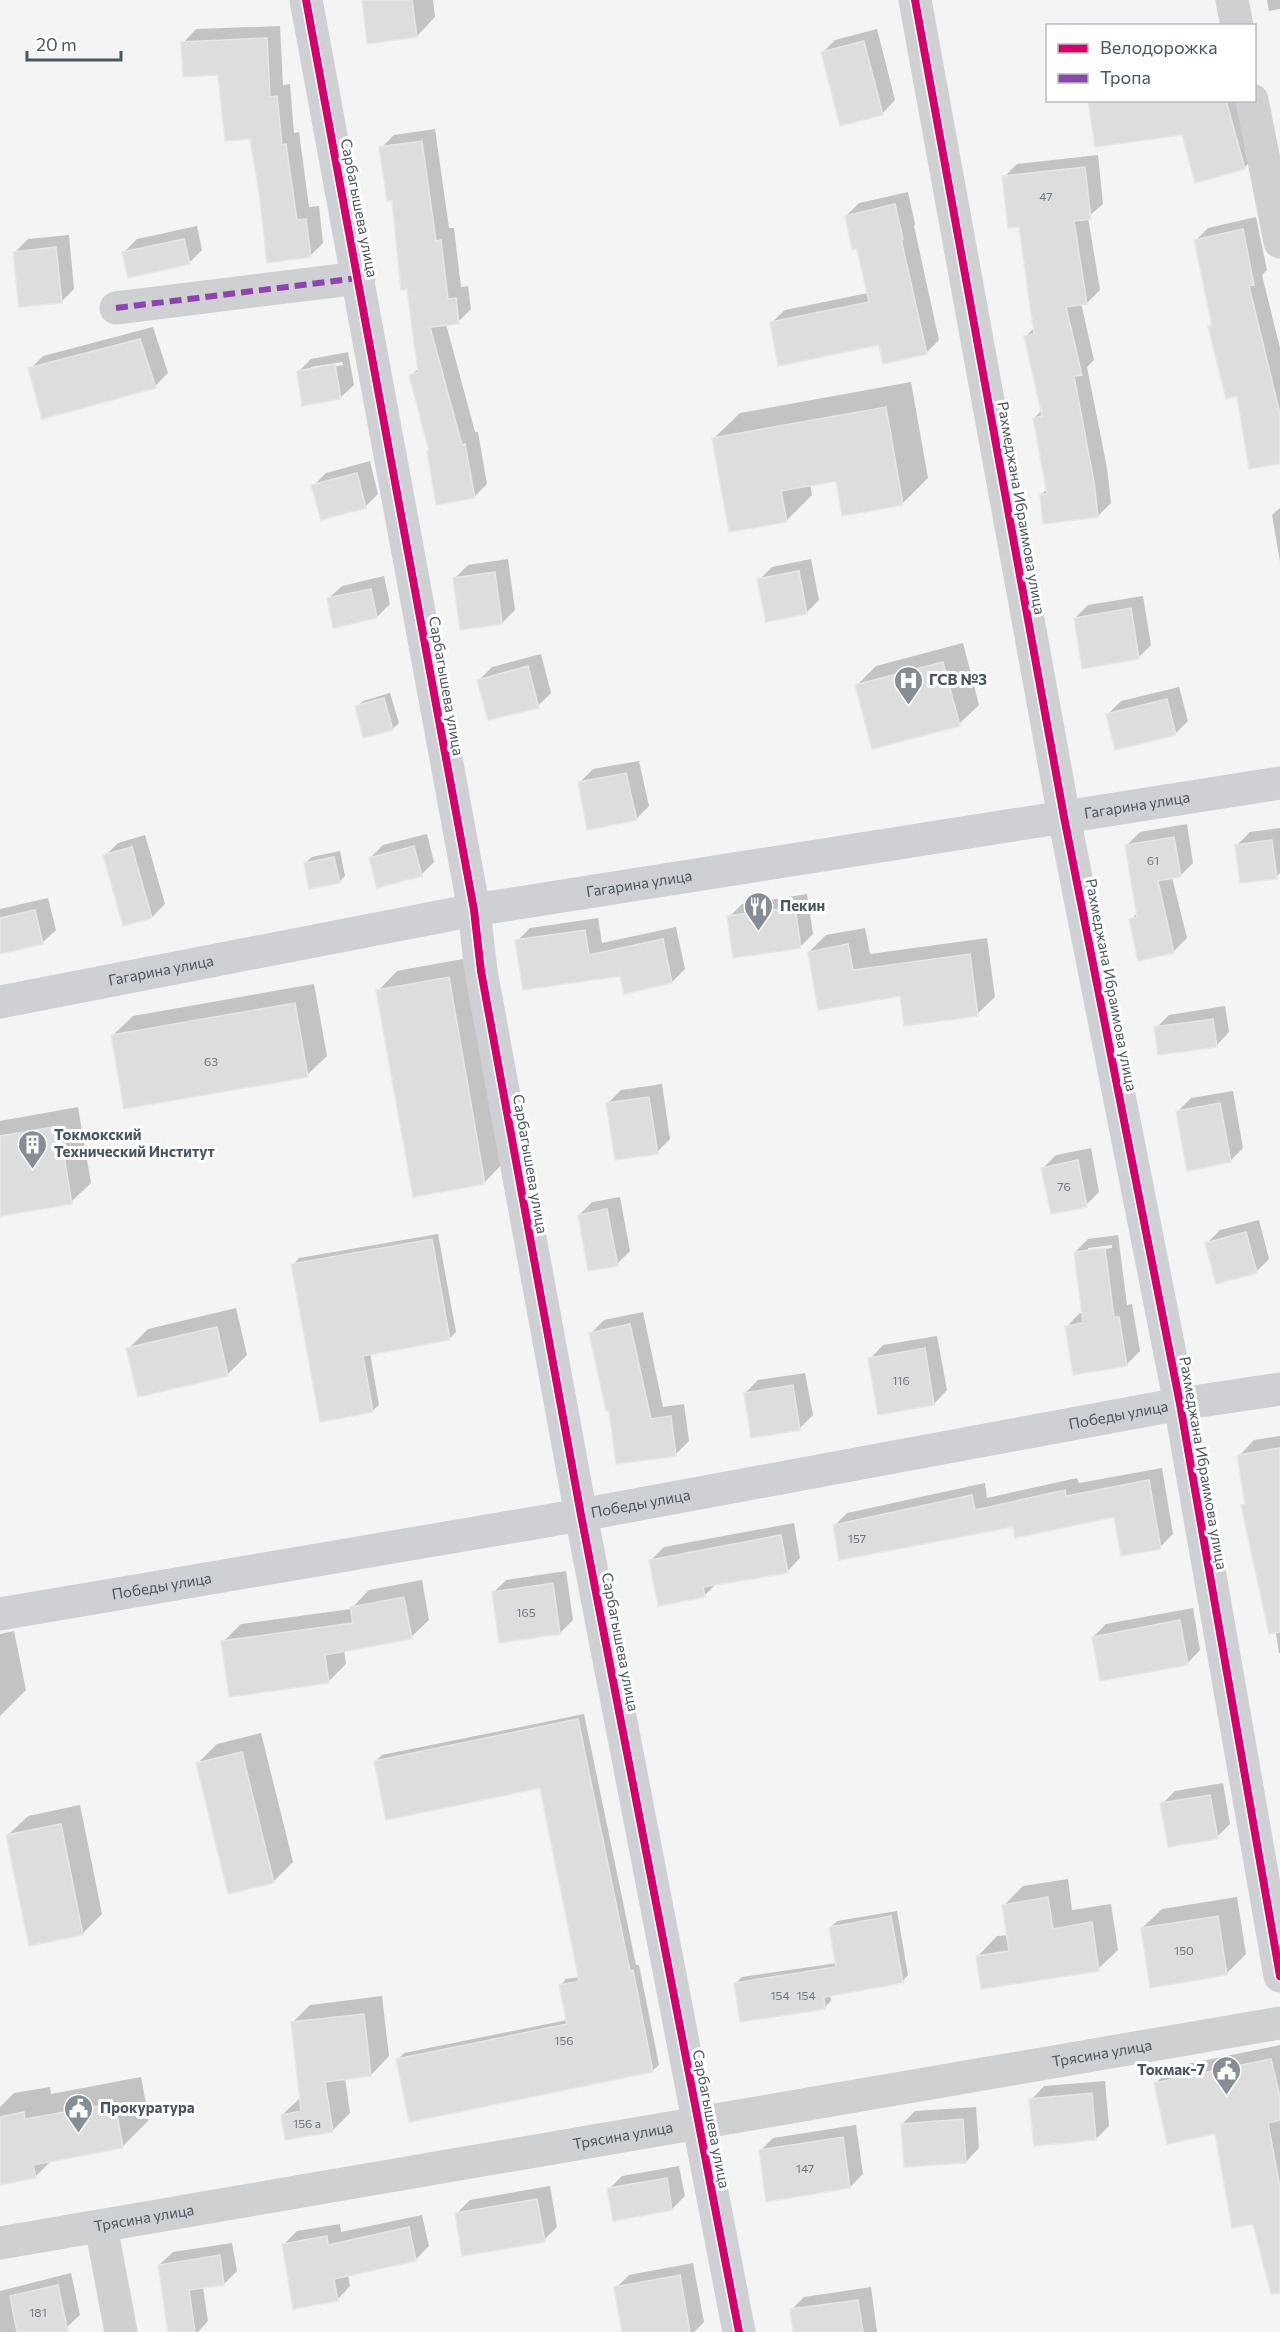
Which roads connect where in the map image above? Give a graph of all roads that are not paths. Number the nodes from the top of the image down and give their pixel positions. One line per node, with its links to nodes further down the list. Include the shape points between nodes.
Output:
1 (306, 0): 7 (street, Сарбагышева улица)
2 (915, 0): 10 (street, Рахмеджана Ибраимова улица)
3 (1232, 0): 4 (street)
4 (1237, 24)
5 (1252, 102): 6 (street)
6 (1280, 242)
7 (359, 279): 8 (street); 11 (street, Сарбагышева улица)
8 (116, 308)
9 (1280, 783): 10 (street, Гагарина улица)
10 (1064, 818): 11 (street, Гагарина улица); 14 (street, Рахмеджана Ибраимова улица)
11 (474, 910): 12 (street, Гагарина улица); 15 (street, Сарбагышева улица, via 481,971)
12 (0, 1002)
13 (1280, 1389): 14 (street, Победы улица)
14 (1180, 1404): 15 (street, Победы улица); 17 (street, Рахмеджана Ибраимова улица)
15 (581, 1515): 16 (street, Победы улица); 19 (street, Сарбагышева улица)
16 (0, 1614)
17 (1280, 1976)
18 (1280, 2023): 19 (street, Трясина улица)
19 (698, 2123): 20 (street, Трясина улица); 23 (street, Сарбагышева улица)
20 (101, 2226): 21 (street, Трясина улица); 22 (street)
21 (0, 2243)
22 (122, 2332)
23 (739, 2332)

